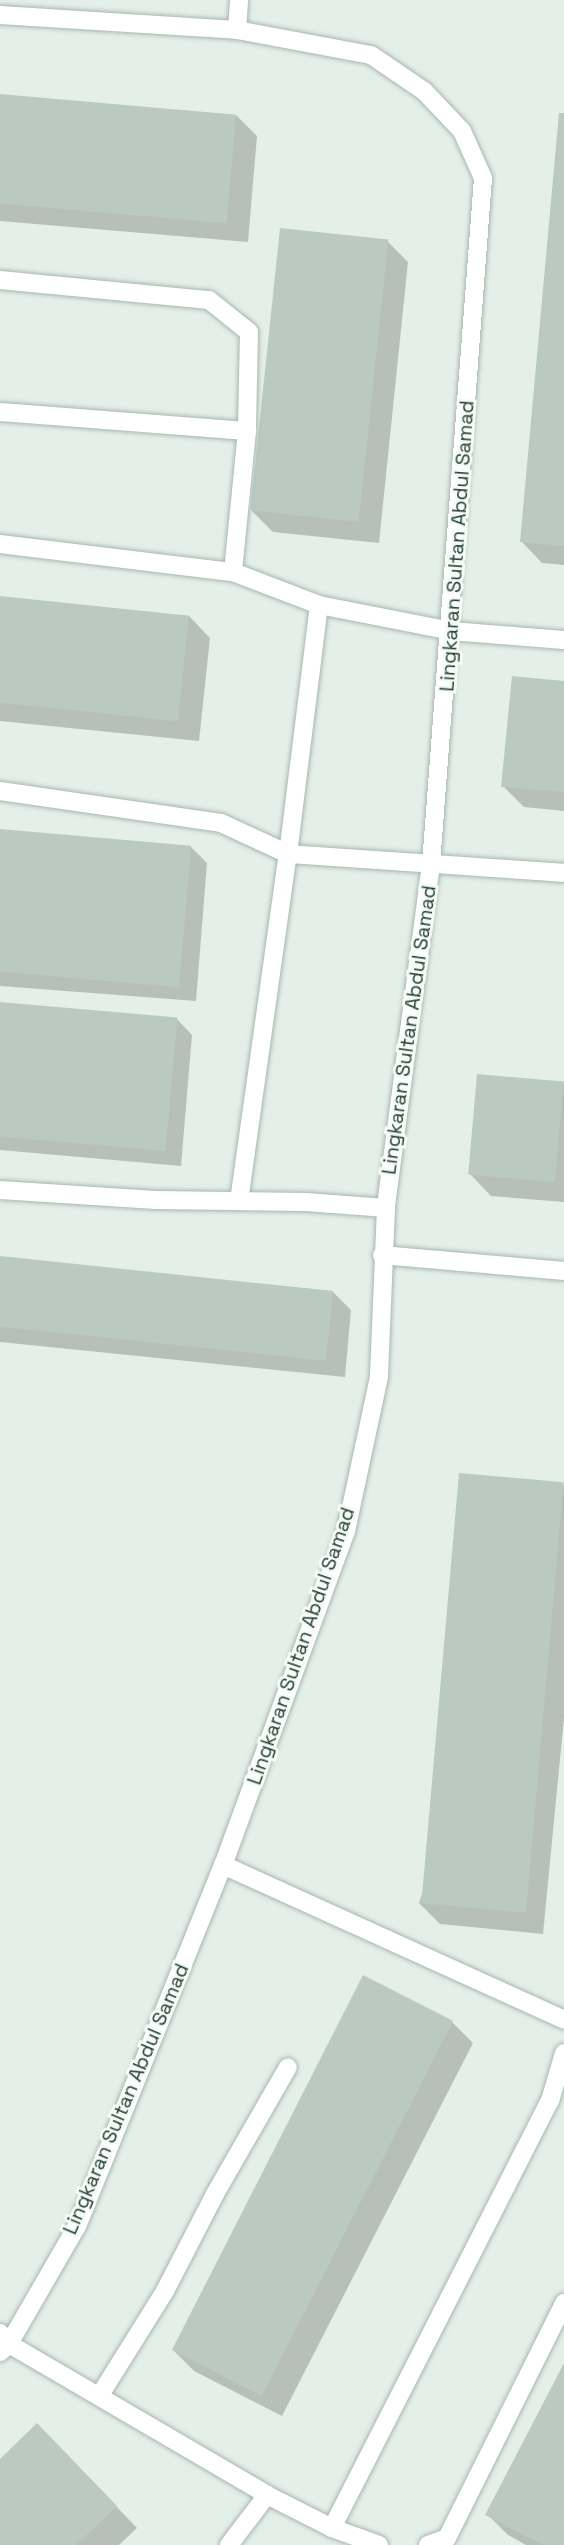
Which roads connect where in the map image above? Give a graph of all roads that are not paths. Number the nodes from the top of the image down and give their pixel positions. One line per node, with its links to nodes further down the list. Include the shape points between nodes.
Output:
1 (239, 0): 3 (street)
2 (0, 15): 3 (street, Lingkaran Sultan Abdul Samad)
3 (237, 30): 10 (street, Lingkaran Sultan Abdul Samad, via 371,55 424,91 462,131 483,178)
4 (0, 280): 6 (street, via 209,300 249,332)
5 (0, 412): 6 (street)
6 (247, 431): 8 (street)
7 (0, 544): 8 (street)
8 (233, 572): 9 (street)
9 (319, 605): 10 (street); 13 (street)
10 (451, 631): 11 (street); 14 (street, Lingkaran Sultan Abdul Samad)
11 (564, 640)
12 (0, 791): 13 (street, via 221,823)
13 (288, 854): 14 (street); 17 (street)
14 (431, 864): 15 (street); 18 (street, Lingkaran Sultan Abdul Samad)
15 (564, 873)
16 (0, 1190): 17 (street)
17 (239, 1201): 18 (street)
18 (386, 1208): 19 (street, Lingkaran Sultan Abdul Samad)
19 (382, 1255): 20 (street); 21 (street, Lingkaran Sultan Abdul Samad, via 380,1377 346,1531)
20 (564, 1272)
21 (223, 1865): 22 (street); 27 (street, Lingkaran Sultan Abdul Samad, via 77,2226)
22 (564, 2020)
23 (564, 2053): 25 (street)
24 (288, 2067): 28 (street, via 165,2291)
25 (557, 2107): 30 (street)
26 (564, 2303): 33 (street, via 447,2538)
27 (3, 2343): 28 (street)
28 (100, 2395): 29 (street)
29 (267, 2495): 30 (street); 31 (street)
30 (332, 2528): 32 (street)
31 (229, 2545)
32 (378, 2545)
33 (428, 2545)

